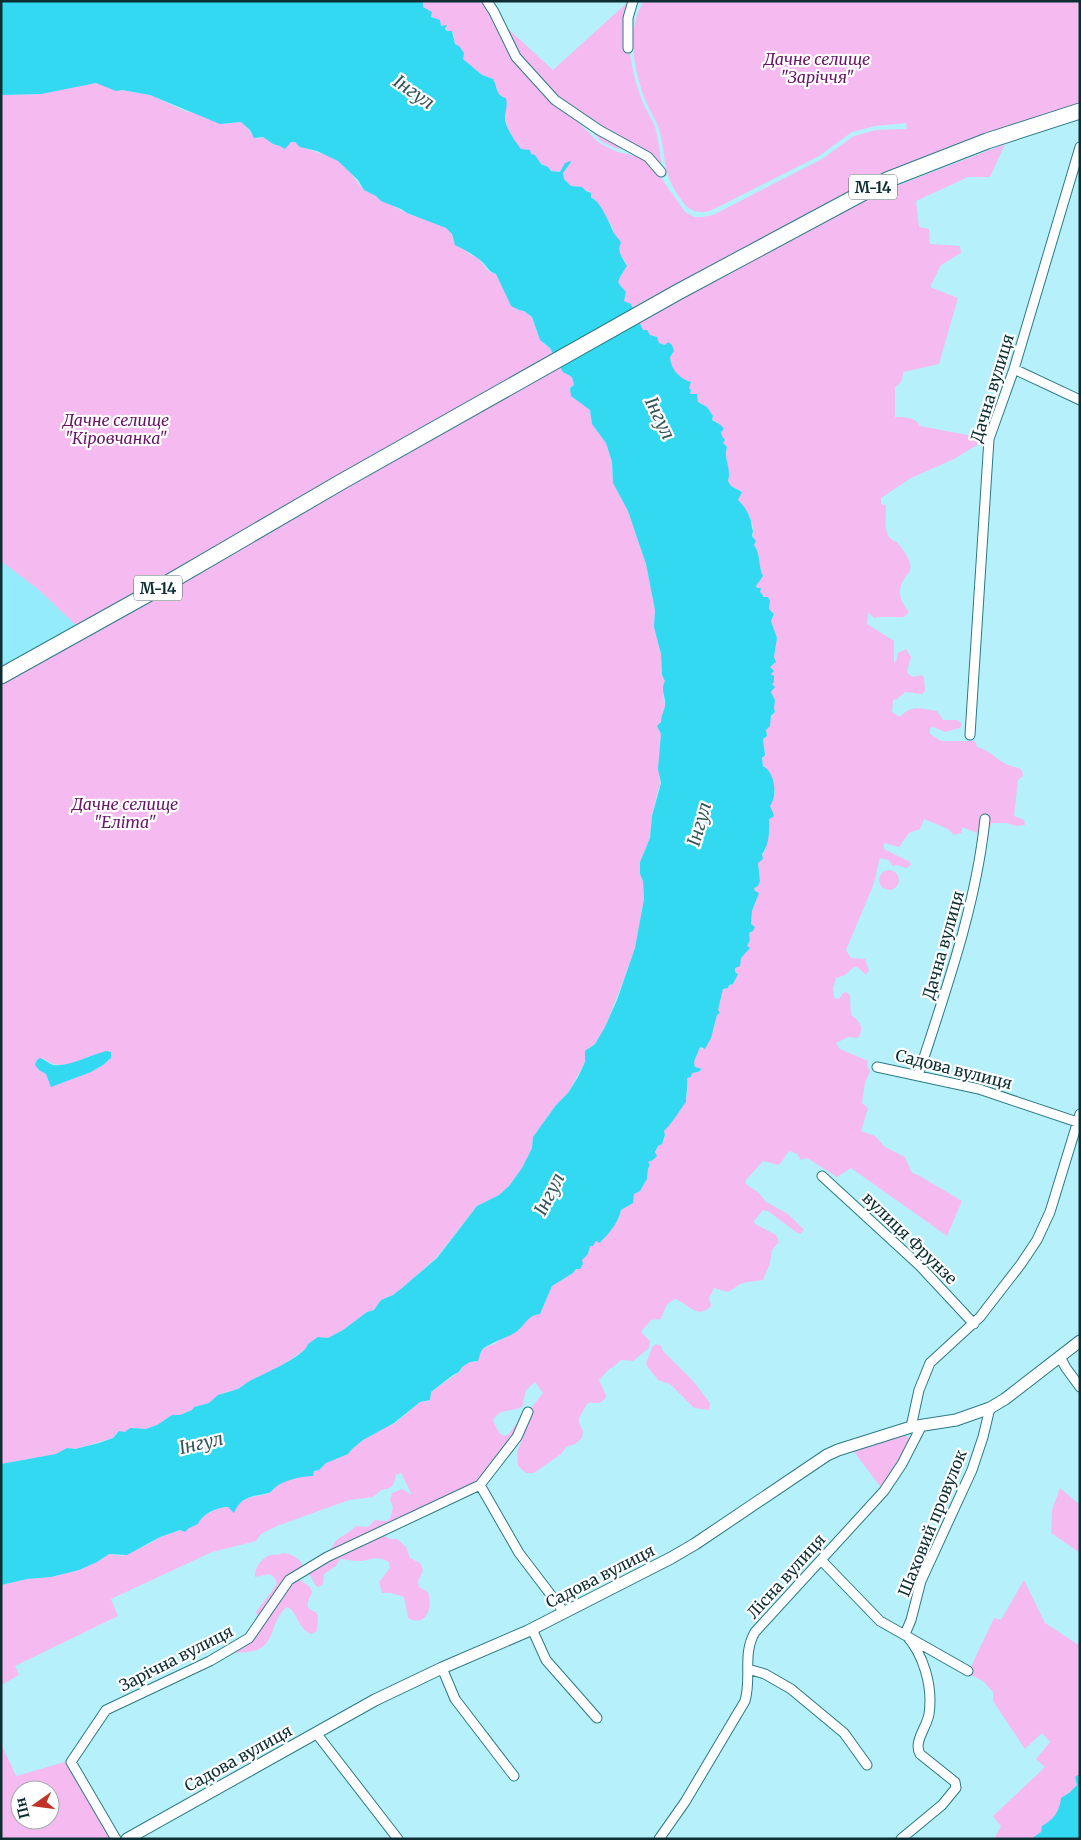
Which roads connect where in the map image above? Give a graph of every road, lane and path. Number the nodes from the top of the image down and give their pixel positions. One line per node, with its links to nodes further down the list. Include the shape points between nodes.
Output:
1 (487, 1): 6 (street, via 516,57 555,100 599,130 648,157)
2 (633, 1): 3 (street, via 628,18)
3 (628, 48)
4 (1080, 111): 9 (highway, М-14, via 987,141 887,180 678,292)
5 (1080, 147): 7 (street, Дачна вулиця)
6 (661, 172)
7 (1014, 369): 8 (street); 10 (street, Дачна вулиця, via 989,439)
8 (1080, 400)
9 (1, 676)
10 (970, 735)
11 (985, 819): 13 (street, Дачна вулиця, via 974,892)
12 (877, 1067): 13 (street, Садова вулиця)
13 (918, 1076): 14 (street, Садова вулиця, via 979,1089)
14 (1079, 1119): 16 (street, via 1050,1212 1037,1240)
15 (822, 1176): 16 (street, вулиця Фрунзе, via 920,1266)
16 (974, 1324): 22 (street, via 930,1363 919,1390)
17 (1080, 1341): 18 (street, Садова вулиця)
18 (1060, 1357): 19 (street); 20 (street, Садова вулиця)
19 (1080, 1387)
20 (990, 1408): 22 (street, Садова вулиця, via 956,1420); 27 (street, Шаховий провулок, via 972,1470 921,1581)
21 (528, 1412): 23 (street, Зарічна вулиця, via 517,1436)
22 (917, 1426): 24 (street, Лісна вулиця, via 902,1464 884,1491); 25 (street, Садова вулиця, via 827,1455 695,1544)
23 (480, 1486): 25 (street, via 519,1554); 35 (street, Зарічна вулиця, via 327,1557 289,1580 249,1638 210,1661 106,1710 71,1762)
24 (821, 1560): 27 (street, via 880,1621); 29 (street, Лісна вулиця, via 756,1632 748,1646)
25 (564, 1612): 26 (street, Садова вулиця)
26 (532, 1629): 28 (street, Садова вулиця); 31 (street, via 546,1660)
27 (905, 1634): 30 (street); 39 (street, via 925,1668 929,1695 929,1715 917,1750 955,1782 956,1788 942,1805)
28 (442, 1668): 32 (street, Садова вулиця); 34 (street, via 455,1699)
29 (748, 1669): 33 (street, via 765,1674 791,1689 844,1733); 38 (street, Лісна вулиця, via 747,1693 740,1710)
30 (968, 1671)
31 (597, 1718)
32 (316, 1733): 36 (street, Садова вулиця); 37 (street)
33 (867, 1765)
34 (514, 1776)
35 (116, 1839)
36 (127, 1839)
37 (398, 1839)
38 (659, 1839)
39 (901, 1839)

